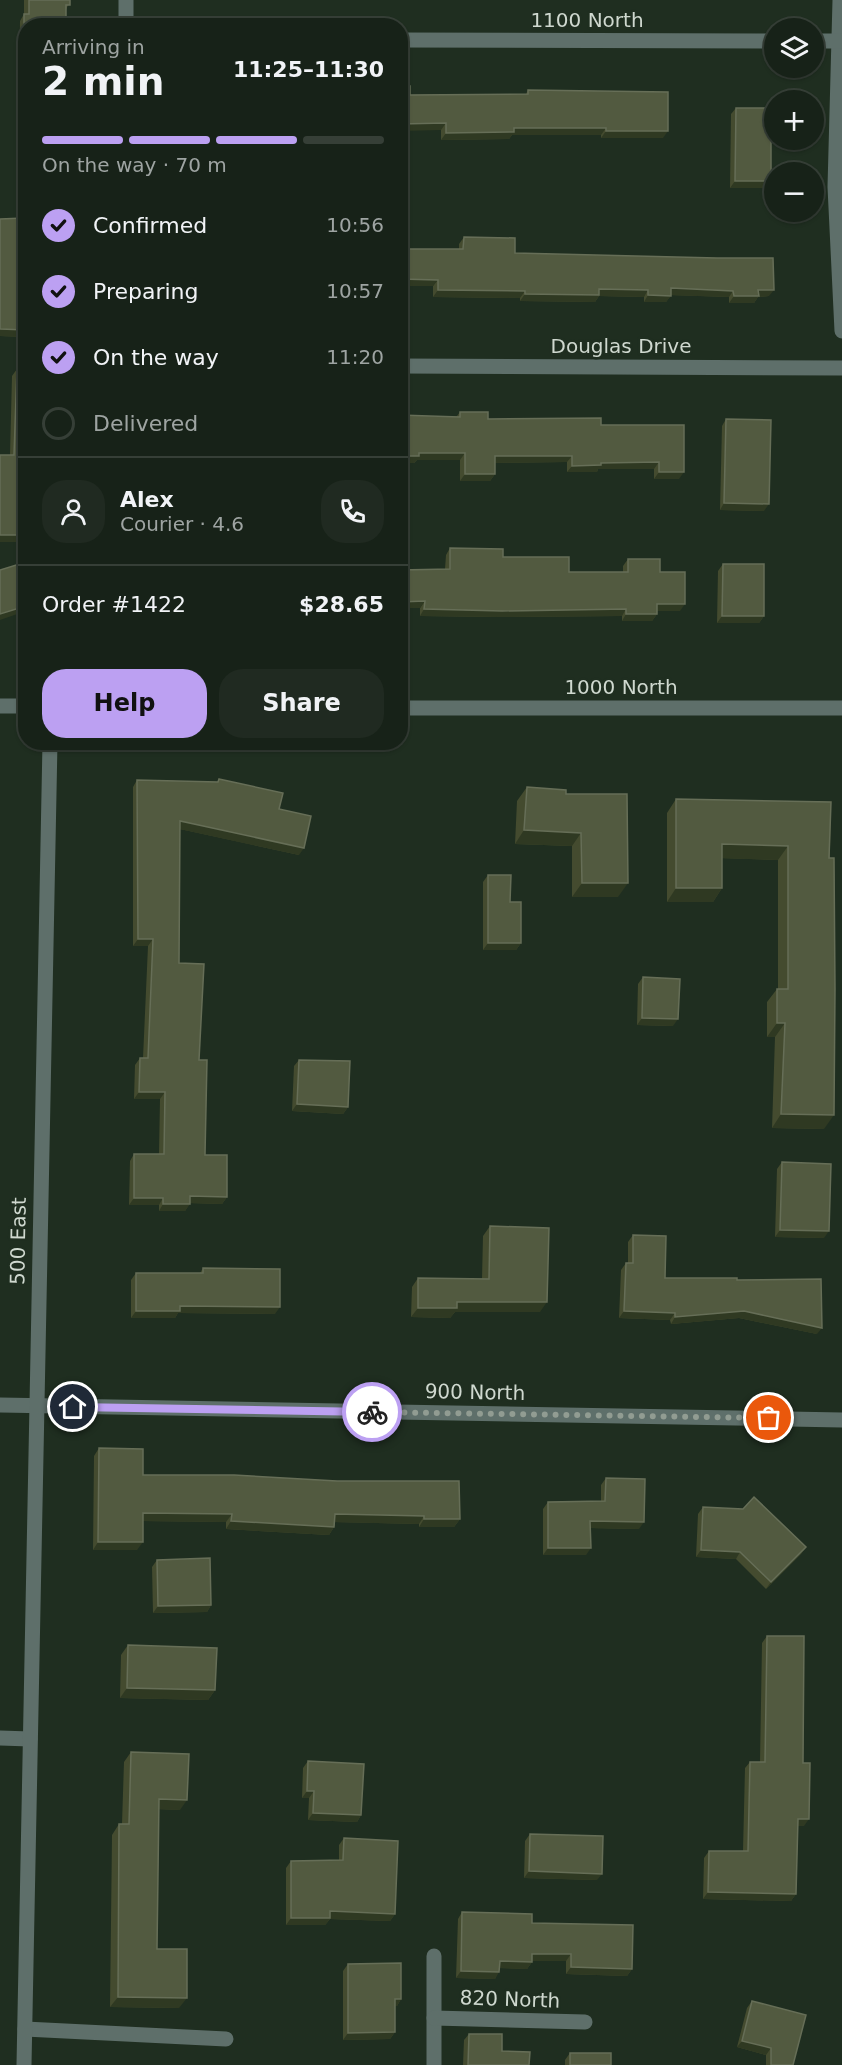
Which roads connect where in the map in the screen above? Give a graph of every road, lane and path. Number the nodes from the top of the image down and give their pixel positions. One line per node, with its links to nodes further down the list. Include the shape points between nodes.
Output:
1 (126, 0): 3 (street)
2 (840, 0): 7 (street)
3 (126, 18)
4 (408, 40): 5 (street, 1100 North)
5 (764, 41)
6 (824, 41): 7 (street)
7 (839, 41): 8 (street, via 835,187)
8 (842, 331)
9 (408, 366): 10 (street, Douglas Drive)
10 (842, 368)
11 (0, 706): 12 (street)
12 (18, 706)
13 (408, 708): 14 (street, 1000 North)
14 (842, 708)
15 (50, 750): 17 (street, 500 East)
16 (0, 1405): 17 (street, 900 North)
17 (37, 1406): 18 (street, 900 North); 20 (street, 500 East)
18 (842, 1419)
19 (0, 1738): 20 (street)
20 (30, 1739): 24 (street, 500 East)
21 (434, 1956): 22 (street)
22 (434, 2018): 23 (street, 820 North); 27 (street)
23 (585, 2022)
24 (25, 2029): 25 (street); 26 (street, 500 East)
25 (226, 2039)
26 (24, 2065)
27 (434, 2065)

